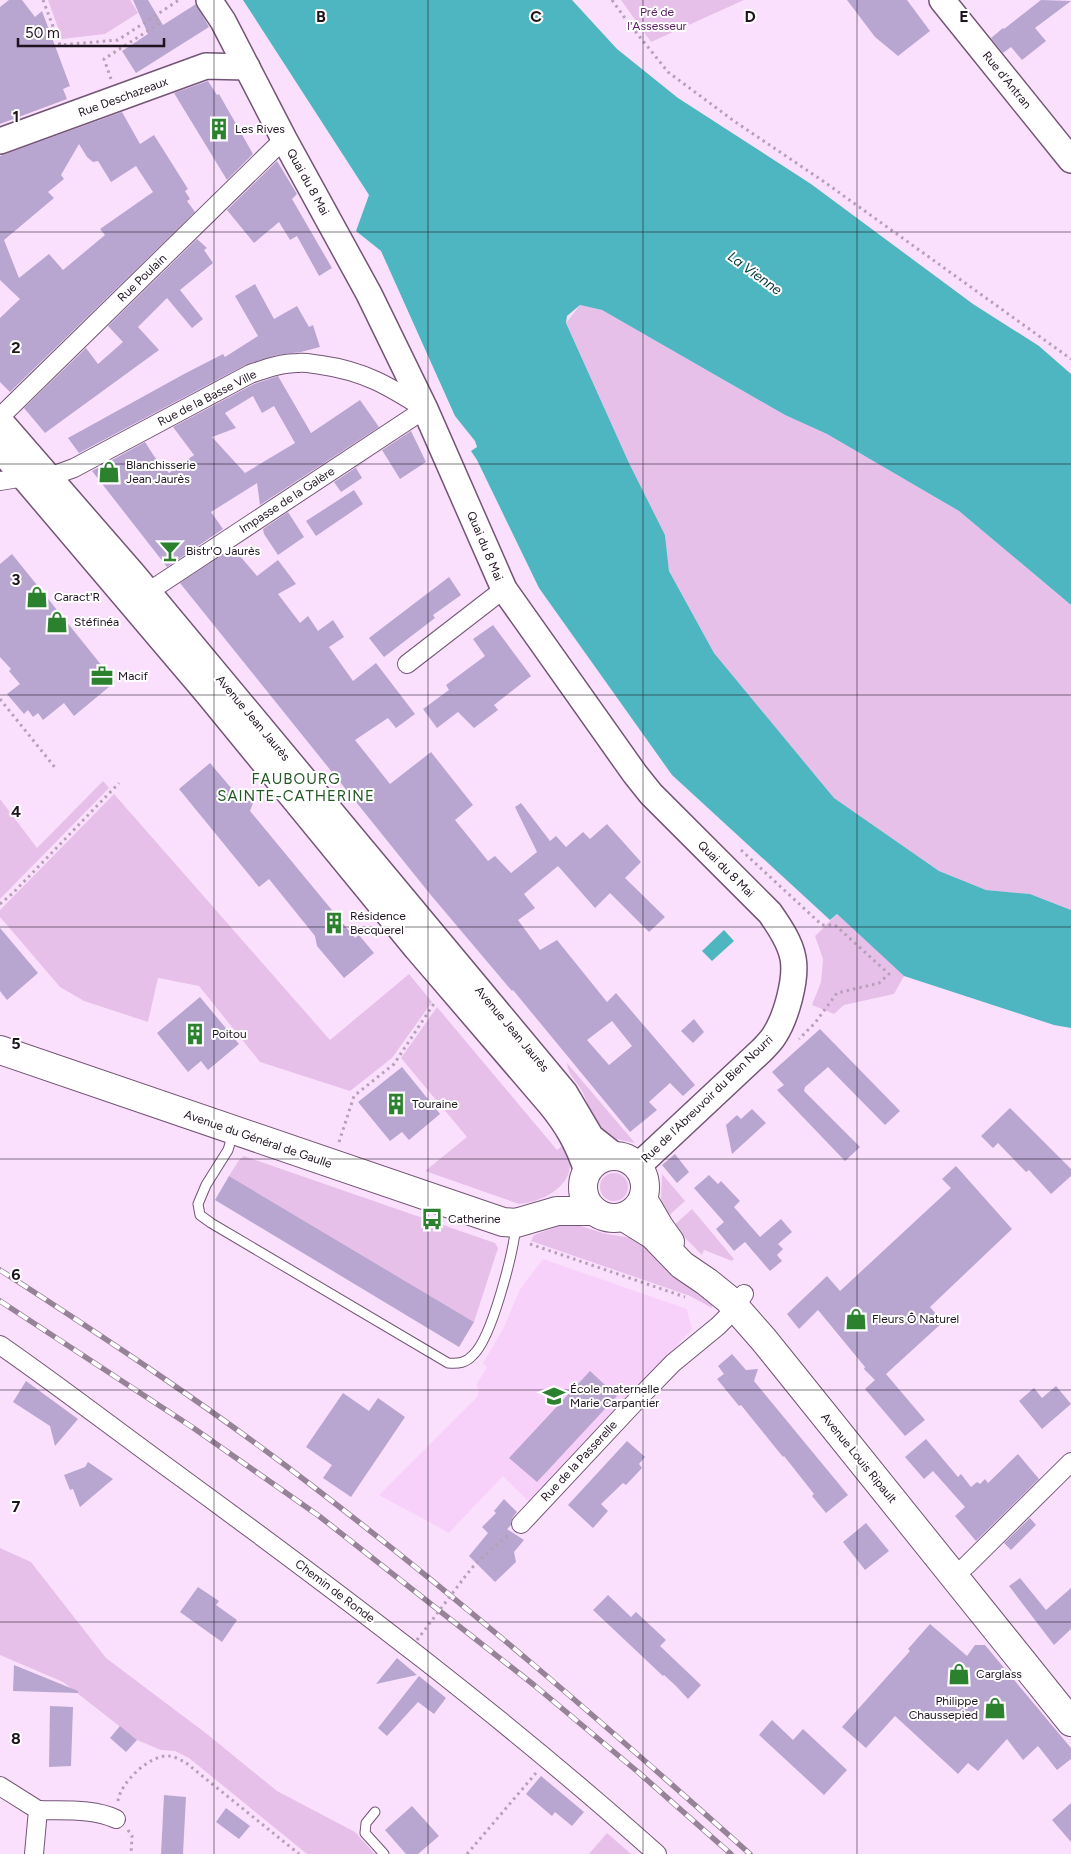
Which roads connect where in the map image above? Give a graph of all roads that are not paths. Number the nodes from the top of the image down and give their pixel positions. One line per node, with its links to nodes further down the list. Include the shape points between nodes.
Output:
1 (210, 0): 3 (main road, Quai du 8 Mai)
2 (942, 0): 6 (main road, Rue d'Antran)
3 (248, 67): 4 (main road, Quai du 8 Mai); 5 (main road, Rue Deschazeaux, via 206,66)
4 (284, 139): 7 (main road, Quai du 8 Mai, via 369,294); 8 (street, Rue Poulain)
5 (0, 141)
6 (1071, 160)
7 (425, 409): 11 (street, Rue de la Basse Ville, via 388,385 367,376 299,362 274,366 250,374 74,468); 13 (main road, Quai du 8 Mai); 14 (street, Impasse de la Galère)
8 (0, 417)
9 (0, 421): 11 (main road, Avenue Jean Jaurès)
10 (0, 449): 11 (main road, Avenue Jean Jaurès)
11 (37, 477): 12 (street, Rue de la Basse Ville); 14 (main road, Avenue Jean Jaurès); 20 (main road, Avenue Jean Jaurès, via 362,884 563,1120 578,1145)
12 (0, 481)
13 (504, 589): 15 (street); 16 (main road, Quai du 8 Mai, via 651,794 770,913 793,957)
14 (148, 592): 19 (main road, Avenue Jean Jaurès, via 565,1093 591,1137)
15 (407, 664)
16 (793, 975): 19 (main road, Rue de l'Abreuvoir du Bien Nourri, via 785,1011 775,1035 762,1051)
17 (0, 1050): 18 (main road, Avenue du Général de Gaulle)
18 (234, 1131): 24 (main road, Avenue du Général de Gaulle, via 503,1222); 24 (lane, via 228,1150 198,1204 200,1214 448,1363 458,1364 474,1355 482,1345 513,1248)
19 (627, 1161): 20 (main road, via 602,1158 591,1166); 21 (main road, via 645,1181 646,1190)
20 (585, 1178): 22 (main road, via 586,1200); 23 (main road, Avenue du Général de Gaulle, via 571,1197)
21 (634, 1208): 22 (main road, via 609,1218); 25 (main road, Avenue Louis Ripault, via 660,1228 697,1267 729,1282)
22 (594, 1211): 23 (main road, Avenue du Général de Gaulle, via 557,1211)
23 (543, 1215): 24 (main road, Avenue du Général de Gaulle)
24 (516, 1223)
25 (739, 1300): 28 (street, Rue de la Passerelle, via 718,1326 673,1363); 29 (main road, Avenue Louis Ripault, via 786,1342); 31 (main road, Avenue Louis Ripault, via 821,1410)
26 (0, 1345): 38 (street, Chemin de Ronde, via 411,1649 606,1808)
27 (1071, 1462): 29 (street)
28 (521, 1524)
29 (966, 1566): 30 (main road, Avenue Louis Ripault)
30 (1071, 1695)
31 (1071, 1722)
32 (0, 1786): 33 (street)
33 (38, 1810): 35 (street, via 96,1812); 36 (street)
34 (375, 1812): 37 (lane, via 366,1823 365,1833)
35 (116, 1820)
36 (34, 1854)
37 (384, 1854)
38 (657, 1854)

